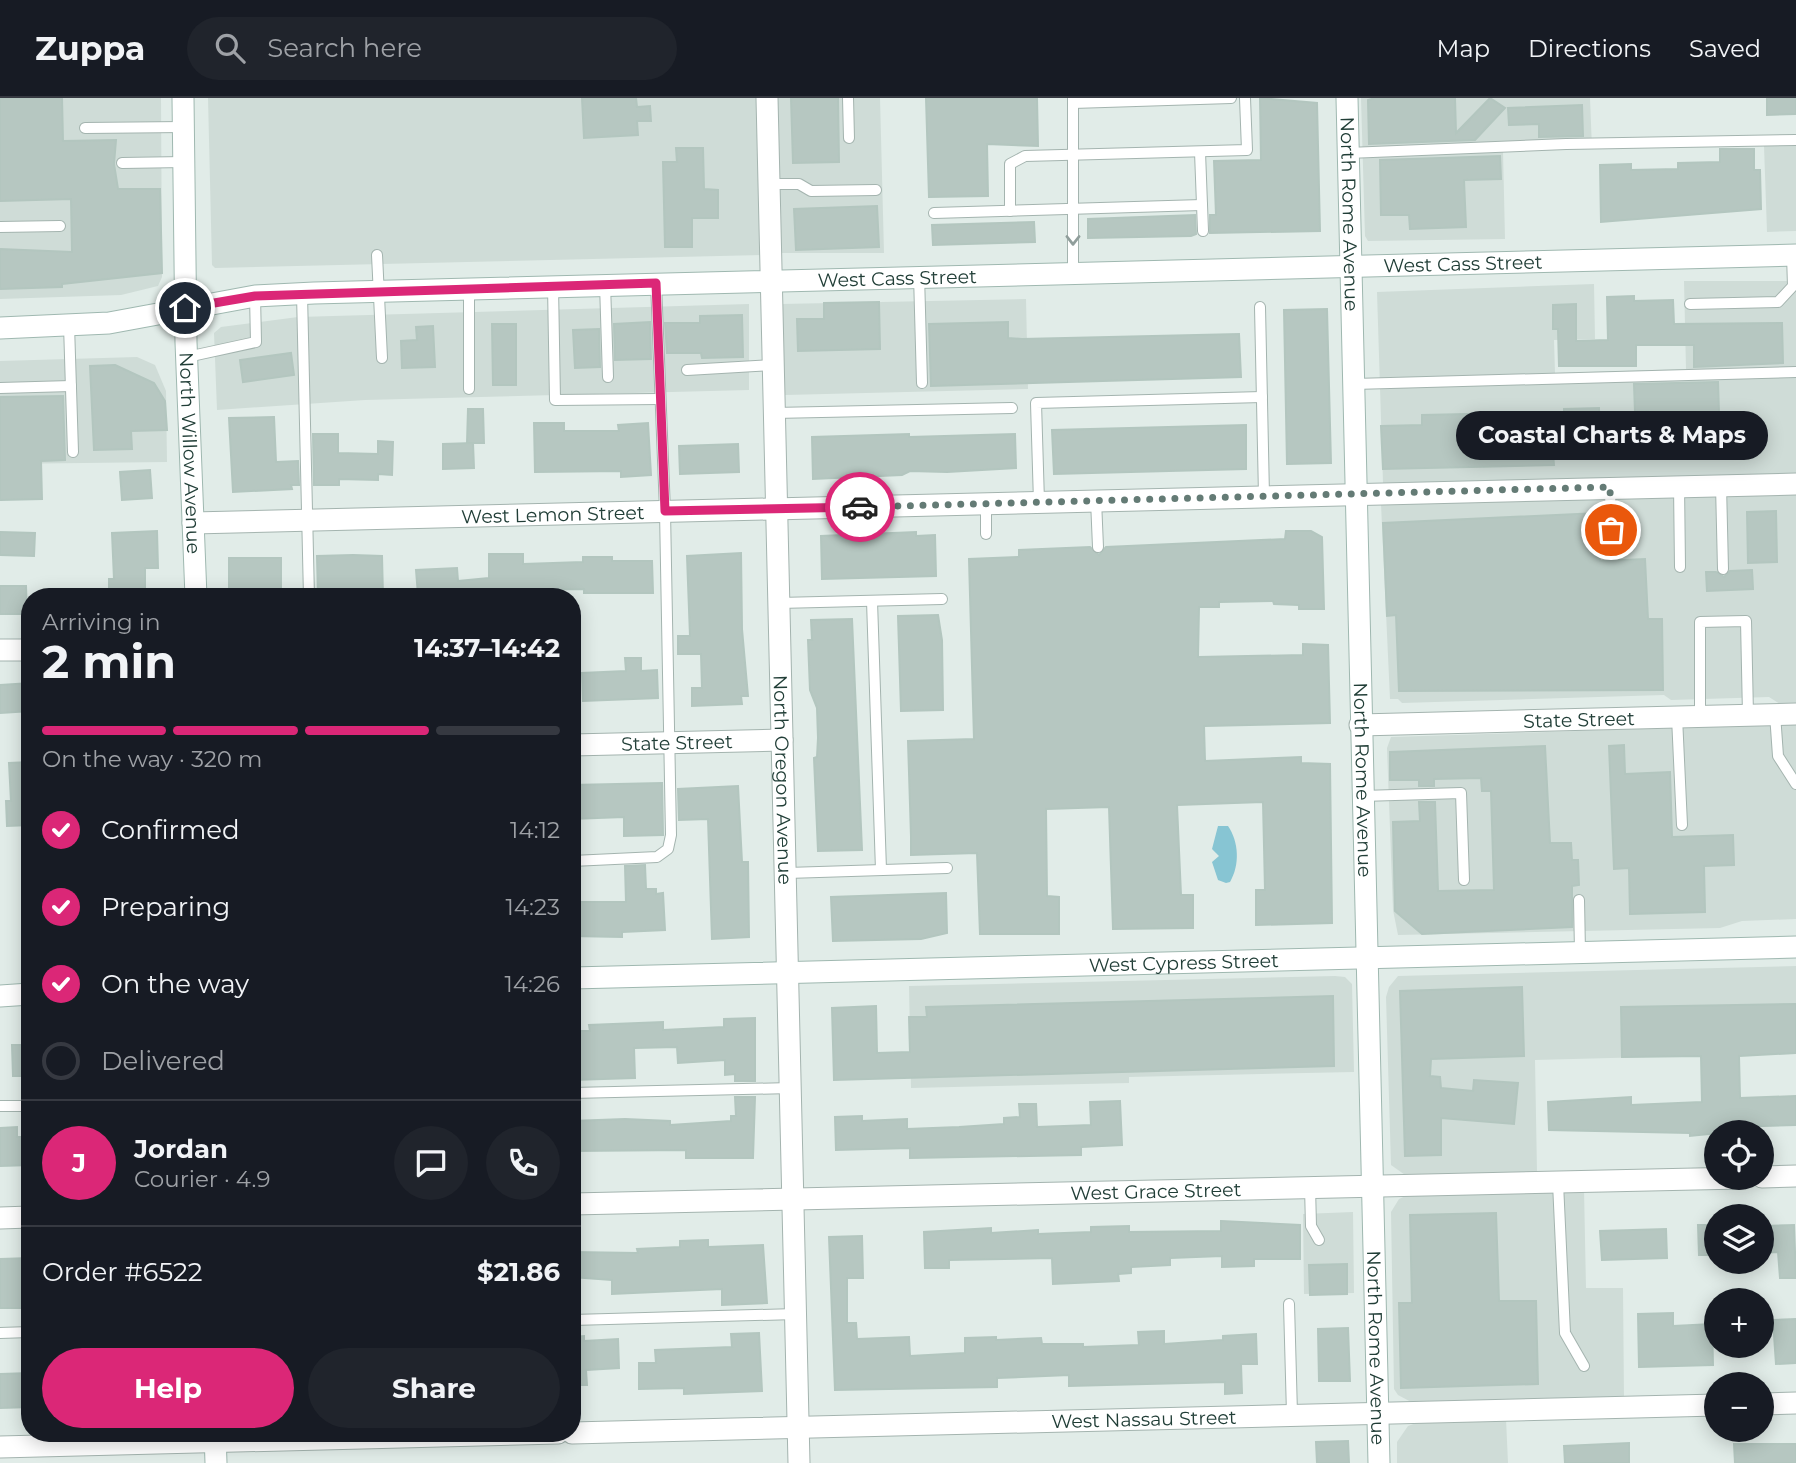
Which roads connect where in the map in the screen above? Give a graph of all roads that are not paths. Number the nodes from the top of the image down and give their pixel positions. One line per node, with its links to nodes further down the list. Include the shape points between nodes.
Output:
1 (183, 98): 8 (street, North Willow Avenue)
2 (767, 98): 17 (street, North Oregon Avenue)
3 (848, 98): 10 (lane)
4 (1231, 98): 7 (lane)
5 (1245, 98): 12 (lane, via 1247,150)
6 (1346, 98): 13 (street, North Rome Avenue)
7 (1073, 100): 14 (lane)
8 (183, 127): 9 (lane); 15 (street, North Willow Avenue)
9 (85, 128)
10 (849, 138)
11 (1796, 140): 13 (lane)
12 (1200, 152): 14 (lane); 19 (lane)
13 (1348, 153): 28 (street, North Rome Avenue)
14 (1073, 155): 20 (lane); 21 (lane, via 1025,156 1010,164)
15 (184, 162): 16 (lane); 41 (street, North Willow Avenue)
16 (122, 163)
17 (768, 184): 18 (lane, via 799,184 811,191); 31 (street, North Oregon Avenue)
18 (876, 190)
19 (1202, 205): 20 (lane); 25 (lane)
20 (1073, 209): 21 (lane); 29 (lane, one-way to 29)
21 (1010, 211): 22 (lane)
22 (934, 213)
23 (60, 226): 24 (lane)
24 (0, 227)
25 (1203, 231)
26 (377, 255): 36 (lane)
27 (1794, 255): 28 (street, West Cass Street); 39 (lane, via 1793,286 1778,302)
28 (1352, 265): 29 (street, West Cass Street); 51 (street, North Rome Avenue)
29 (1073, 272): 30 (street, West Cass Street)
30 (919, 275): 31 (street, West Cass Street); 50 (lane)
31 (770, 279): 32 (street, West Cass Street); 46 (street, North Oregon Avenue)
32 (656, 283): 33 (street, West Cass Street); 56 (lane)
33 (605, 284): 34 (street, West Cass Street); 49 (lane)
34 (554, 286): 35 (street, West Cass Street); 56 (lane, via 555,400)
35 (469, 288): 36 (street, West Cass Street); 54 (lane)
36 (379, 291): 37 (street, West Cass Street); 45 (lane)
37 (302, 294): 38 (street, West Cass Street); 71 (lane)
38 (255, 296): 41 (street, West Cass Street); 44 (lane, via 256,342)
39 (1690, 304)
40 (1260, 307): 55 (lane)
41 (185, 308): 42 (street, West Cass Street); 44 (street, North Willow Avenue)
42 (69, 326): 43 (street, West Cass Street); 52 (lane)
43 (0, 328)
44 (187, 357): 72 (street, North Willow Avenue)
45 (382, 358)
46 (772, 365): 47 (lane); 58 (street, North Oregon Avenue)
47 (687, 370)
48 (1796, 372): 51 (lane)
49 (608, 377)
50 (922, 383)
51 (1354, 384): 64 (street, North Rome Avenue)
52 (71, 386): 53 (lane); 59 (lane)
53 (0, 388)
54 (468, 389)
55 (1262, 397): 65 (lane); 67 (lane, via 1036,403)
56 (660, 399): 70 (lane)
57 (1012, 408): 58 (lane)
58 (774, 413): 69 (street, North Oregon Avenue)
59 (73, 452)
60 (1796, 484): 62 (street, West Lemon Street)
61 (1679, 485): 62 (street, West Lemon Street); 63 (street, West Lemon Street); 76 (lane)
62 (1721, 485): 77 (lane)
63 (1610, 487): 64 (street, West Lemon Street); 73 (lane)
64 (1354, 493): 65 (street, West Lemon Street); 89 (street, North Rome Avenue)
65 (1264, 496): 66 (street, West Lemon Street)
66 (1096, 500): 67 (street, West Lemon Street); 75 (lane)
67 (1039, 502): 68 (street, West Lemon Street)
68 (986, 503): 69 (street, West Lemon Street); 74 (lane)
69 (776, 510): 70 (street, West Lemon Street); 82 (street, North Oregon Avenue)
70 (665, 511): 71 (street, West Lemon Street); 91 (lane)
71 (307, 520): 72 (street, West Lemon Street); 79 (lane)
72 (193, 523): 78 (street, North Willow Avenue)
73 (1611, 530)
74 (986, 534)
75 (1098, 547)
76 (1680, 566)
77 (1723, 569)
78 (195, 588)
79 (309, 588)
80 (942, 599): 81 (lane)
81 (872, 601): 82 (lane); 98 (lane)
82 (779, 603): 90 (street, North Oregon Avenue)
83 (0, 650): 84 (street)
84 (21, 650)
85 (1786, 714): 86 (street, State Street); 93 (lane, via 1778,756)
86 (1748, 715): 87 (street, State Street); 87 (lane, via 1746,621 1700,622)
87 (1700, 716): 88 (street, State Street)
88 (1677, 717): 89 (street, State Street); 95 (lane)
89 (1360, 725): 94 (street, North Rome Avenue)
90 (782, 740): 91 (street, State Street); 99 (street, North Oregon Avenue)
91 (670, 743): 92 (street, State Street); 96 (lane, via 668,849 644,860)
92 (581, 745)
93 (1796, 784)
94 (1362, 796): 100 (lane, via 1461,793); 104 (street, North Rome Avenue)
95 (1682, 825)
96 (581, 861)
97 (947, 868): 98 (lane)
98 (881, 870): 99 (lane)
99 (787, 873): 105 (street, North Oregon Avenue)
100 (1464, 880)
101 (1579, 900): 103 (lane)
102 (1796, 947): 103 (street, West Cypress Street)
103 (1580, 952): 104 (street, West Cypress Street)
104 (1367, 957): 105 (street, West Cypress Street); 117 (street, North Rome Avenue)
105 (788, 972): 106 (street, West Cypress Street); 109 (street, North Oregon Avenue)
106 (581, 978)
107 (21, 995): 108 (street)
108 (0, 996)
109 (791, 1088): 110 (lane); 119 (street, North Oregon Avenue)
110 (581, 1093)
111 (0, 1106): 112 (lane)
112 (21, 1106)
113 (1796, 1176): 114 (street)
114 (1774, 1177)
115 (1704, 1179): 116 (street, West Grace Street)
116 (1558, 1183): 117 (street, West Grace Street); 129 (lane, via 1565,1333)
117 (1373, 1186): 118 (street, West Grace Street); 133 (street, North Rome Avenue)
118 (1310, 1187): 119 (street, West Grace Street); 123 (lane, via 1311,1226)
119 (793, 1198): 120 (street, West Grace Street); 125 (street, North Oregon Avenue)
120 (581, 1204)
121 (21, 1217): 122 (street)
122 (0, 1218)
123 (1319, 1240)
124 (1289, 1304): 134 (lane)
125 (796, 1314): 126 (lane); 135 (street, North Oregon Avenue)
126 (581, 1320)
127 (0, 1332): 128 (lane)
128 (21, 1332)
129 (1584, 1366)
130 (1796, 1403): 131 (street)
131 (1774, 1404)
132 (1704, 1405): 133 (street, West Nassau Street)
133 (1378, 1412): 134 (street, West Nassau Street); 141 (street, North Rome Avenue)
134 (1292, 1414): 135 (street, West Nassau Street)
135 (798, 1427): 136 (street, West Nassau Street); 140 (street, North Oregon Avenue)
136 (581, 1433)
137 (321, 1442): 138 (street)
138 (215, 1446): 139 (street)
139 (0, 1447)
140 (799, 1463)
141 (1379, 1463)

